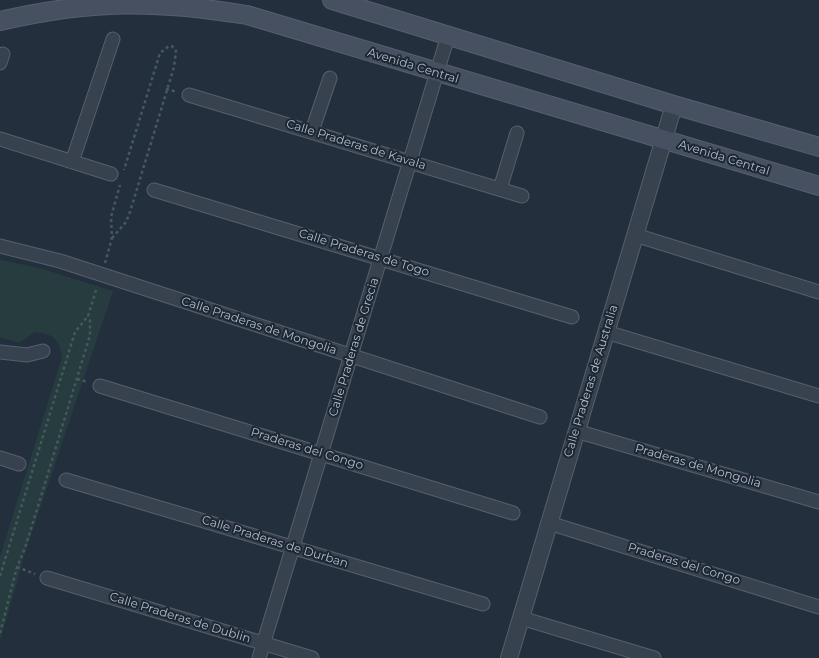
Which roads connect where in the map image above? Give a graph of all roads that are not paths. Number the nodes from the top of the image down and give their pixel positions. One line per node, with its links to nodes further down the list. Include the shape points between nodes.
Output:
1 (332, 0): 3 (main road)
2 (0, 21): 5 (main road, Avenida Central, via 87,3 127,0 183,3 247,15)
3 (448, 36): 5 (street, Calle Praderas de Grecia); 8 (main road)
4 (113, 39): 14 (street)
5 (438, 74): 12 (main road, Avenida Central); 15 (street, Calle Praderas de Grecia)
6 (330, 78): 9 (street, Calle Praderas de Kavala)
7 (189, 95): 9 (street, Calle Praderas de Kavala)
8 (674, 105): 12 (street, Calle Praderas de Australia); 13 (main road)
9 (312, 131): 15 (street, Calle Praderas de Kavala)
10 (517, 133): 18 (street)
11 (0, 139): 14 (street)
12 (663, 140): 17 (main road, Avenida Central); 21 (street, Calle Praderas de Australia)
13 (819, 147)
14 (72, 162): 16 (street)
15 (411, 162): 18 (street, Calle Praderas de Kavala); 23 (street, Calle Praderas de Grecia)
16 (111, 174)
17 (819, 186)
18 (500, 189): 20 (street, Calle Praderas de Kavala)
19 (154, 190): 23 (street, Calle Praderas de Togo)
20 (522, 196)
21 (635, 235): 24 (street); 26 (street, Calle Praderas de Australia)
22 (0, 246): 29 (street, Calle Praderas de Mongolia, via 60,260)
23 (381, 257): 25 (street, Calle Praderas de Togo); 29 (street, Calle Praderas de Grecia)
24 (819, 292)
25 (572, 317)
26 (606, 332): 31 (street); 33 (street, Calle Praderas de Australia)
27 (42, 351): 28 (street, via 28,355)
28 (0, 352)
29 (352, 356): 32 (street, Calle Praderas de Mongolia); 34 (street, Calle Praderas de Grecia)
30 (100, 386): 34 (street, Praderas del Congo)
31 (819, 396)
32 (540, 417)
33 (576, 431): 38 (street, Praderas de Mongolia); 40 (street, Calle Praderas de Australia)
34 (322, 454): 39 (street, Praderas del Congo); 41 (street, Calle Praderas de Grecia)
35 (0, 458): 36 (street)
36 (19, 464)
37 (66, 480): 41 (street, Calle Praderas de Durban)
38 (819, 502)
39 (513, 513)
40 (549, 523): 44 (street, Praderas del Congo); 45 (street, Calle Praderas de Australia)
41 (294, 548): 43 (street, Calle Praderas de Durban); 46 (street, Calle Praderas de Grecia)
42 (47, 578): 46 (street, Calle Praderas de Dublin)
43 (483, 604)
44 (819, 607)
45 (522, 618): 49 (street, Calle Praderas de Australia); 50 (street)
46 (264, 643): 47 (street, Calle Praderas de Grecia); 48 (street, Calle Praderas de Dublin)
47 (259, 658)
48 (312, 658)
49 (509, 658)
50 (654, 658)

